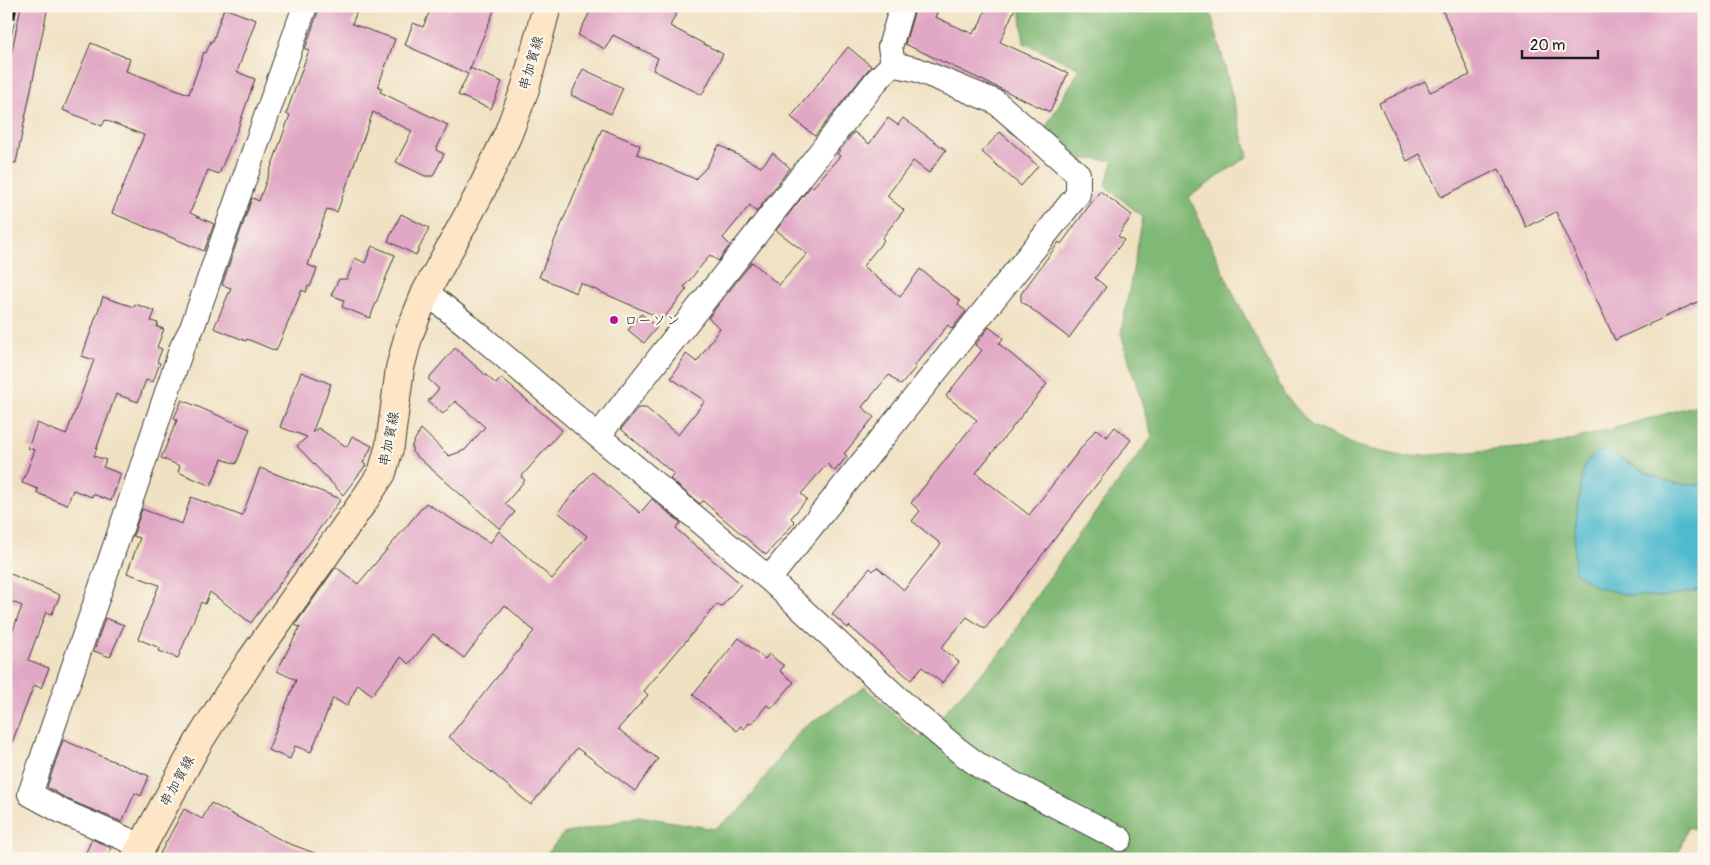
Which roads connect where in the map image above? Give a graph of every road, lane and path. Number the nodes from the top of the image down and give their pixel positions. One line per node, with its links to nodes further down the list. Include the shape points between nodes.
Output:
1 (305, 6): 9 (street, via 192,328 182,347 30,794)
2 (547, 6): 5 (main road, 串加賀線, via 525,89 508,134 480,195)
3 (902, 6): 4 (street, via 890,47)
4 (893, 64): 6 (street, via 876,81); 7 (street, via 918,70 996,102 1078,174 1078,194)
5 (426, 292): 6 (street); 9 (main road, 串加賀線, via 400,368 390,445 382,473 232,688)
6 (598, 436): 7 (street)
7 (769, 580): 8 (street, via 914,713 981,767)
8 (1120, 839)
9 (138, 852)

